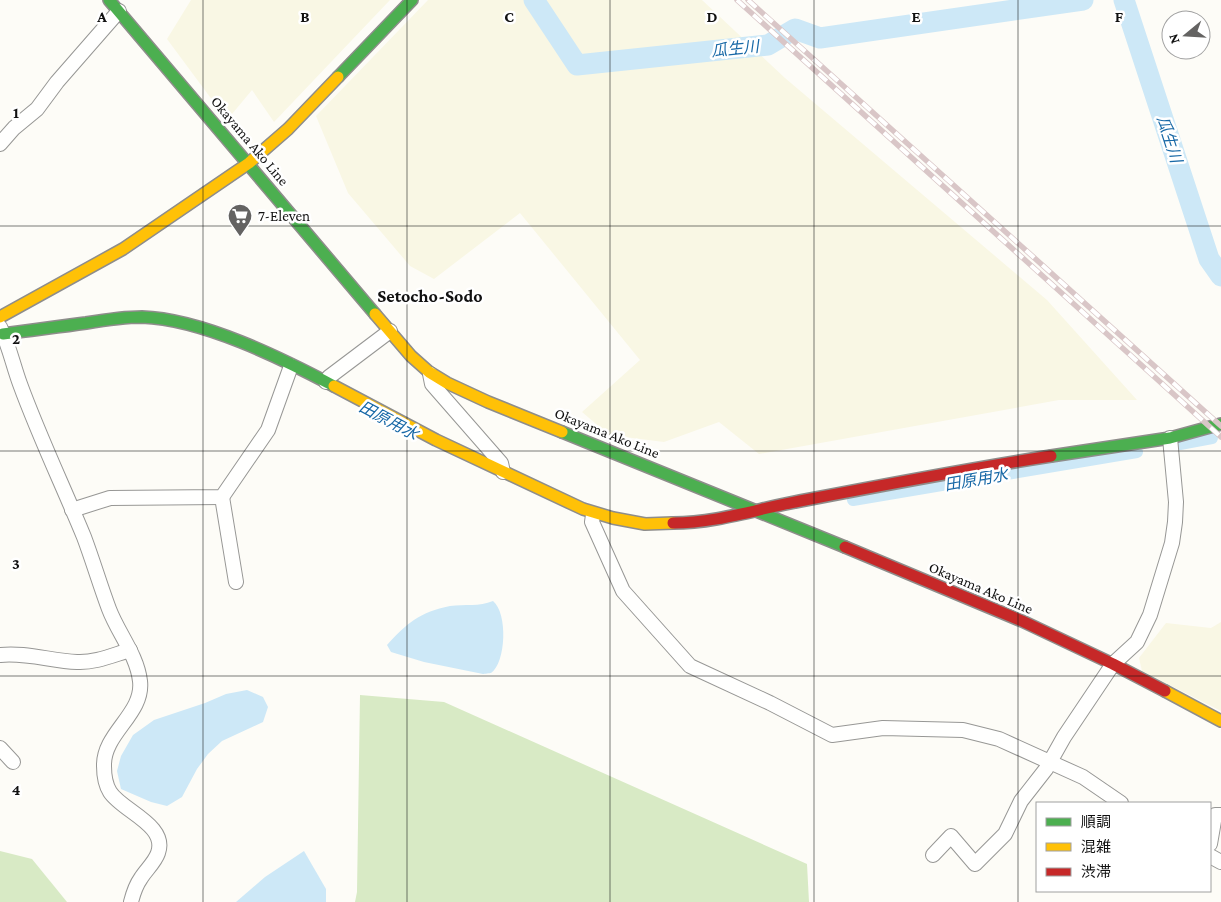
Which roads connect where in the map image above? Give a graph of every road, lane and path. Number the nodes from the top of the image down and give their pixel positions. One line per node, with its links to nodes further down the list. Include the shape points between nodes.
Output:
1 (412, 0): 4 (street, via 288,129)
2 (114, 3): 3 (street, via 38,109); 4 (street, Okayama Ako Line)
3 (0, 144)
4 (249, 163): 5 (street, via 123,248); 7 (street, Okayama Ako Line)
5 (0, 317)
6 (2, 330): 8 (street, via 142,317 169,320 232,339); 15 (street)
7 (390, 331): 9 (street, Okayama Ako Line); 10 (street)
8 (291, 368): 10 (street); 14 (street, via 268,430)
9 (429, 372): 13 (street, via 432,384 501,463); 16 (street, Okayama Ako Line, via 488,402)
10 (326, 382): 13 (street)
11 (1221, 424): 12 (street)
12 (1170, 438): 16 (street, via 955,471); 21 (street, via 1176,502 1172,543 1150,615 1137,642)
13 (503, 472): 17 (street)
14 (222, 497): 15 (street, via 110,498); 18 (street)
15 (72, 510): 19 (street, via 109,610)
16 (756, 510): 17 (street, via 697,523 645,524); 21 (street, Okayama Ako Line, via 1022,621)
17 (593, 516): 25 (street, via 623,591 690,666 832,735 883,728 963,730 999,739)
18 (236, 582)
19 (130, 650): 20 (street, via 79,662); 30 (street, via 140,682 139,694 108,745 104,764 106,782 110,792 123,806 152,828 159,852 139,880)
20 (0, 655)
21 (1113, 664): 22 (street, Okayama Ako Line); 25 (street)
22 (1221, 721)
23 (0, 748): 24 (street)
24 (13, 762)
25 (1050, 762): 26 (street, via 1084,777); 29 (street, via 1021,801 1005,834 975,864 951,836)
26 (1120, 802)
27 (1221, 815): 28 (street, via 1215,815)
28 (1211, 838)
29 (933, 855)
30 (131, 902)

